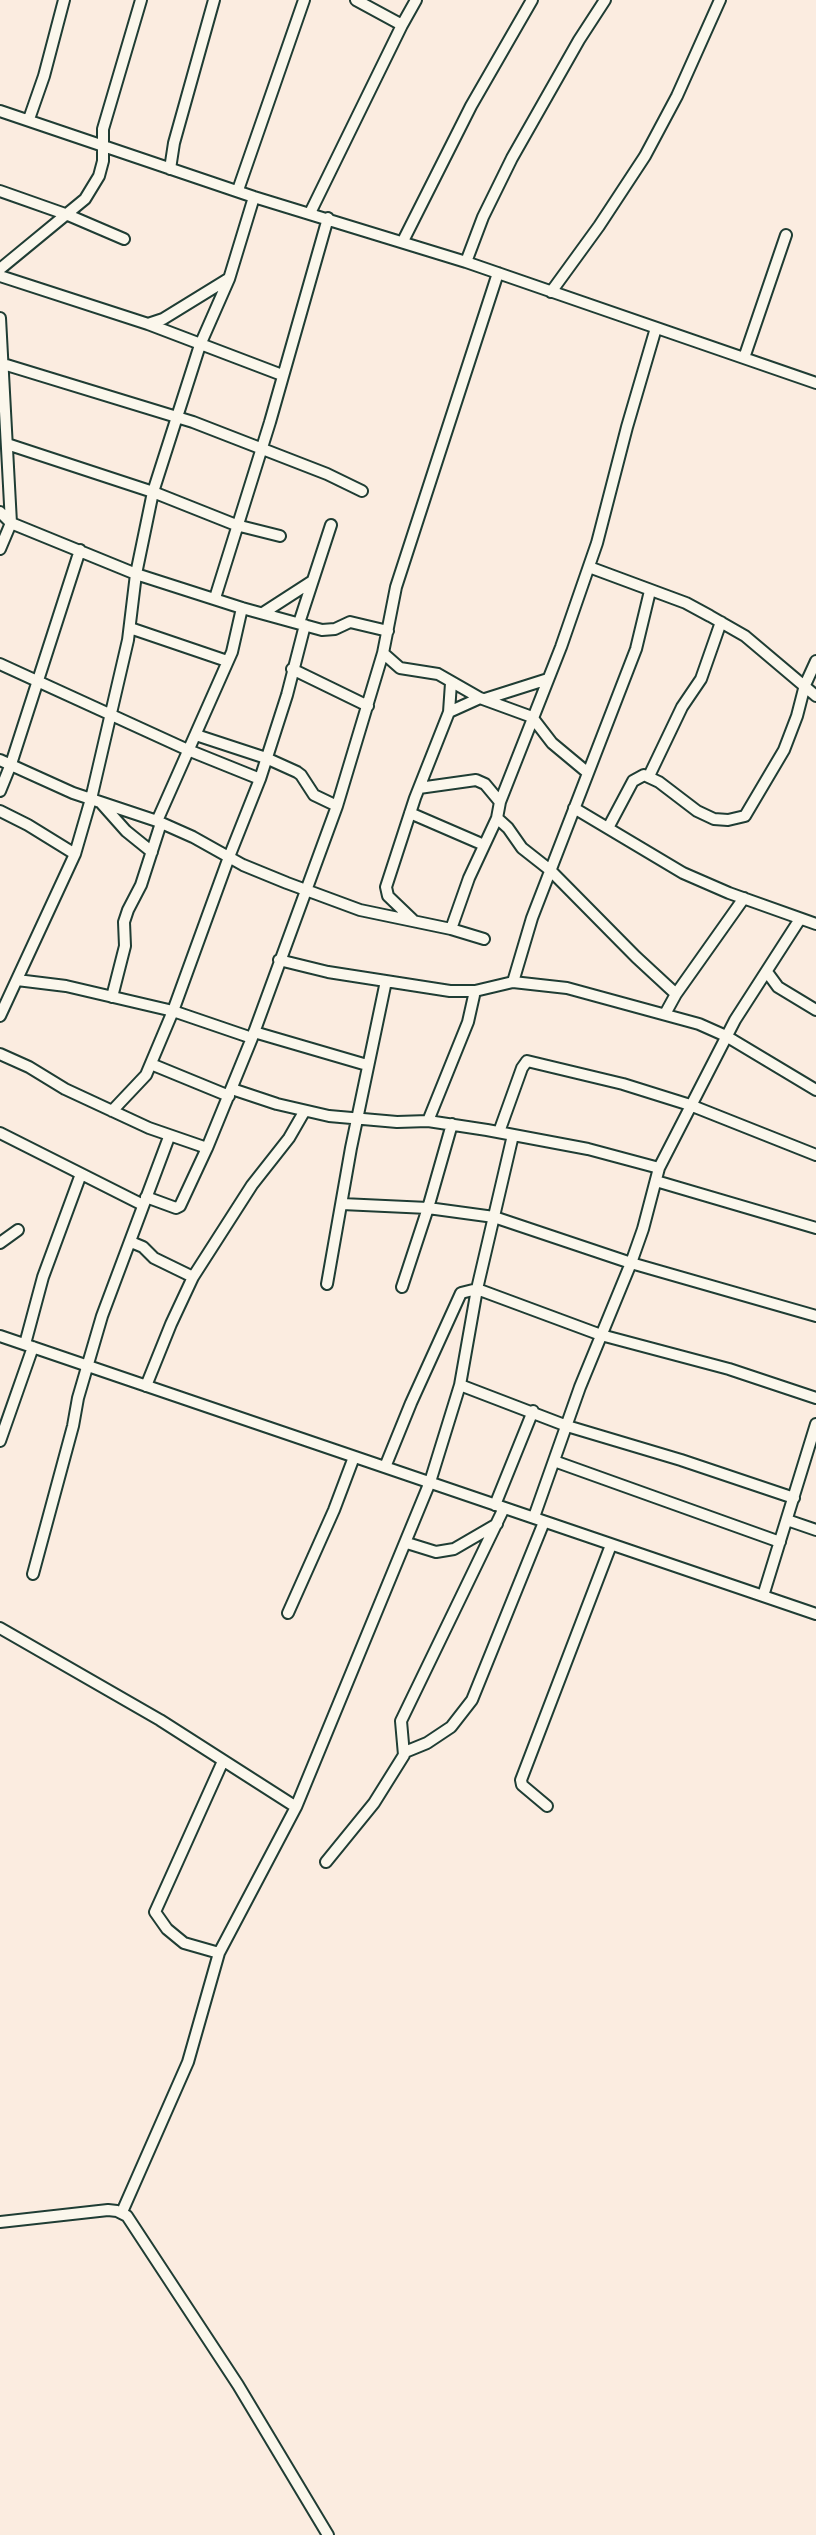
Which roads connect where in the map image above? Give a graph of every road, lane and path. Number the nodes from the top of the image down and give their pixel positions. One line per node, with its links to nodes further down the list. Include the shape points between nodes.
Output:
1 (64, 0): 12 (street)
2 (141, 0): 13 (street, via 105,121)
3 (214, 0): 14 (street)
4 (304, 0): 15 (street)
5 (356, 0): 10 (street)
6 (416, 0): 10 (street)
7 (532, 0): 23 (street, via 471,106)
8 (606, 0): 24 (street, via 579,40 512,158 483,217)
9 (720, 0): 29 (street, via 677,96 645,156)
10 (402, 25): 18 (street)
11 (0, 111): 12 (street)
12 (29, 119): 13 (street)
13 (104, 146): 14 (street); 19 (street, via 99,176 85,199)
14 (170, 168): 15 (street)
15 (238, 190): 17 (street)
16 (0, 191): 19 (street)
17 (254, 197): 18 (street); 28 (street)
18 (310, 213): 20 (street)
19 (68, 215): 22 (street); 25 (street)
20 (328, 218): 23 (street); 36 (street)
21 (786, 234): 34 (street)
22 (124, 239)
23 (403, 242): 24 (street)
24 (466, 262): 26 (street)
25 (0, 270)
26 (498, 273): 29 (street); 60 (street, via 396,587)
27 (0, 276): 31 (street)
28 (229, 278): 31 (street, via 163,320); 33 (street)
29 (551, 292): 32 (street)
30 (0, 318): 35 (street)
31 (148, 324): 33 (street)
32 (656, 328): 34 (street); 50 (street)
33 (200, 345): 36 (street); 38 (street)
34 (744, 358): 37 (street)
35 (1, 363): 38 (street); 39 (street)
36 (282, 374): 40 (street)
37 (816, 383)
38 (178, 417): 40 (street); 42 (street)
39 (7, 444): 42 (street); 44 (street)
40 (262, 449): 41 (street); 45 (street)
41 (362, 491)
42 (153, 492): 45 (street); 51 (street)
43 (0, 512): 44 (street)
44 (11, 523): 48 (street); 49 (street)
45 (236, 525): 47 (street); 54 (street)
46 (331, 525): 52 (street)
47 (280, 536)
48 (0, 549)
49 (80, 550): 51 (street); 67 (street)
50 (589, 567): 53 (street); 66 (street)
51 (136, 574): 54 (street); 59 (street)
52 (310, 582): 56 (street); 58 (street)
53 (650, 590): 57 (street, via 686,603); 81 (street, via 636,649)
54 (215, 598): 55 (street)
55 (242, 608): 56 (street); 62 (street, via 237,635)
56 (263, 613): 58 (street)
57 (721, 622): 69 (street, via 745,636); 82 (street, via 701,679 682,707)
58 (302, 624): 60 (street, via 332,630 350,622); 65 (street)
59 (130, 628): 62 (street); 74 (street)
60 (388, 631): 61 (street)
61 (384, 653): 68 (street, via 400,668 432,672); 72 (street)
62 (227, 661): 76 (street)
63 (816, 661): 69 (street)
64 (0, 664): 67 (street)
65 (292, 669): 72 (street); 78 (street)
66 (548, 680): 71 (street); 75 (street)
67 (36, 681): 74 (street); 80 (street)
68 (451, 684): 71 (street); 73 (street)
69 (805, 685): 70 (street); 82 (street, via 784,750 745,816 714,820)
70 (816, 696)
71 (483, 698): 73 (street); 75 (street)
72 (368, 706): 88 (street)
73 (449, 712): 84 (street)
74 (112, 713): 77 (street); 86 (street)
75 (532, 717): 81 (street, via 552,743); 87 (street)
76 (196, 735): 77 (street); 78 (street)
77 (188, 750): 83 (street); 93 (street)
78 (266, 758): 83 (street); 88 (street, via 301,775 314,795)
79 (0, 760): 80 (street)
80 (11, 764): 85 (street); 86 (street, via 42,781)
81 (588, 773): 89 (street)
82 (649, 776): 94 (street, via 642,775 633,781)
83 (260, 778): 98 (street)
84 (419, 788): 87 (street, via 476,780 485,784); 91 (street)
85 (0, 791)
86 (96, 800): 93 (street); 96 (street); 97 (street)
87 (500, 802): 92 (street)
88 (336, 806): 100 (street)
89 (574, 808): 94 (street); 99 (street)
90 (0, 811): 97 (street)
91 (410, 813): 95 (street); 103 (street, via 387,880 386,892)
92 (497, 818): 95 (street); 99 (street, via 522,848)
93 (159, 822): 96 (street); 98 (street)
94 (608, 828): 101 (street, via 683,873)
95 (484, 845): 105 (street)
96 (152, 852): 114 (street, via 124,922 125,946)
97 (74, 854): 109 (street)
98 (229, 857): 100 (street); 116 (street)
99 (550, 870): 111 (street); 113 (street)
100 (305, 890): 103 (street, via 360,910); 107 (street)
101 (744, 898): 102 (street); 113 (street)
102 (800, 918): 104 (street); 108 (street)
103 (413, 920): 105 (street)
104 (816, 924)
105 (451, 928): 106 (street)
106 (484, 939)
107 (279, 960): 110 (street); 119 (street)
108 (767, 972): 115 (street, via 778,987); 120 (street)
109 (17, 980): 114 (street, via 66,986); 118 (street)
110 (386, 982): 112 (street); 123 (street)
111 (513, 982): 112 (street); 117 (street, via 566,988)
112 (474, 991): 130 (street, via 466,1031)
113 (676, 994): 117 (street)
114 (112, 997): 116 (street)
115 (816, 1010)
116 (173, 1011): 119 (street); 122 (street)
117 (665, 1014): 120 (street)
118 (0, 1016)
119 (253, 1035): 123 (street); 125 (street)
120 (726, 1036): 124 (street); 126 (street)
121 (0, 1054): 127 (street)
122 (151, 1064): 125 (street); 127 (street, via 142,1082)
123 (367, 1064): 129 (street)
124 (816, 1090)
125 (230, 1092): 128 (street); 136 (street)
126 (690, 1105): 132 (street, via 615,1082 528,1061 522,1068); 137 (street); 138 (street)
127 (112, 1110): 135 (street)
128 (304, 1112): 129 (street); 150 (street)
129 (356, 1119): 130 (street); 142 (street)
130 (428, 1121): 131 (street)
131 (452, 1124): 132 (street); 143 (street)
132 (499, 1132): 134 (street)
133 (0, 1134): 139 (street)
134 (513, 1136): 138 (street, via 588,1149); 144 (street)
135 (170, 1137): 136 (street); 141 (street)
136 (207, 1148): 141 (street, via 180,1206 176,1208)
137 (816, 1155)
138 (659, 1168): 140 (street)
139 (81, 1174): 141 (street); 157 (street, via 43,1277)
140 (656, 1181): 145 (street); 149 (street)
141 (144, 1201): 148 (street)
142 (342, 1204): 143 (street); 151 (street)
143 (428, 1208): 144 (street); 152 (street)
144 (494, 1217): 149 (street); 153 (street)
145 (816, 1228)
146 (18, 1230): 147 (street)
147 (0, 1242)
148 (131, 1242): 150 (street, via 143,1247 154,1258); 158 (street, via 102,1316)
149 (631, 1263): 154 (street); 155 (street)
150 (193, 1277): 160 (street, via 170,1324)
151 (327, 1284)
152 (402, 1286)
153 (477, 1289): 155 (street); 159 (street); 169 (street, via 461,1293)
154 (816, 1316)
155 (601, 1335): 161 (street, via 729,1369); 164 (street)
156 (0, 1336): 157 (street)
157 (29, 1346): 158 (street); 165 (street)
158 (88, 1364): 160 (street); 181 (street)
159 (460, 1385): 162 (street); 170 (street)
160 (146, 1386): 166 (street)
161 (816, 1398)
162 (533, 1411): 164 (street); 172 (street)
163 (816, 1424): 168 (street)
164 (567, 1426): 167 (street); 171 (street)
165 (0, 1441)
166 (354, 1456): 169 (street); 183 (street)
167 (554, 1461): 173 (street); 178 (street)
168 (811, 1462): 171 (street)
169 (385, 1467): 170 (street)
170 (430, 1482): 172 (street); 179 (street)
171 (794, 1498): 174 (street)
172 (500, 1506): 173 (street); 176 (street)
173 (534, 1517): 175 (street)
174 (787, 1520): 177 (street); 178 (street)
175 (544, 1522): 180 (street); 186 (street, via 472,1700 451,1727 428,1743)
176 (497, 1524): 179 (street, via 454,1549 436,1552); 186 (street, via 401,1721)
177 (816, 1530)
178 (780, 1542): 182 (street)
179 (407, 1543): 189 (street)
180 (611, 1545): 182 (street); 188 (street, via 521,1780 522,1785)
181 (33, 1574)
182 (763, 1596): 184 (street)
183 (288, 1613)
184 (816, 1614)
185 (0, 1628): 187 (street, via 160,1720)
186 (404, 1752): 190 (street, via 393,1776 374,1803)
187 (224, 1761): 189 (street); 191 (street, via 155,1912 184,1942)
188 (547, 1806)
189 (296, 1807): 191 (street)
190 (326, 1862)
191 (219, 1953): 192 (street, via 188,2062)
192 (122, 2212): 193 (street, via 108,2210); 194 (street, via 134,2223 238,2385)
193 (0, 2222)
194 (328, 2535)

